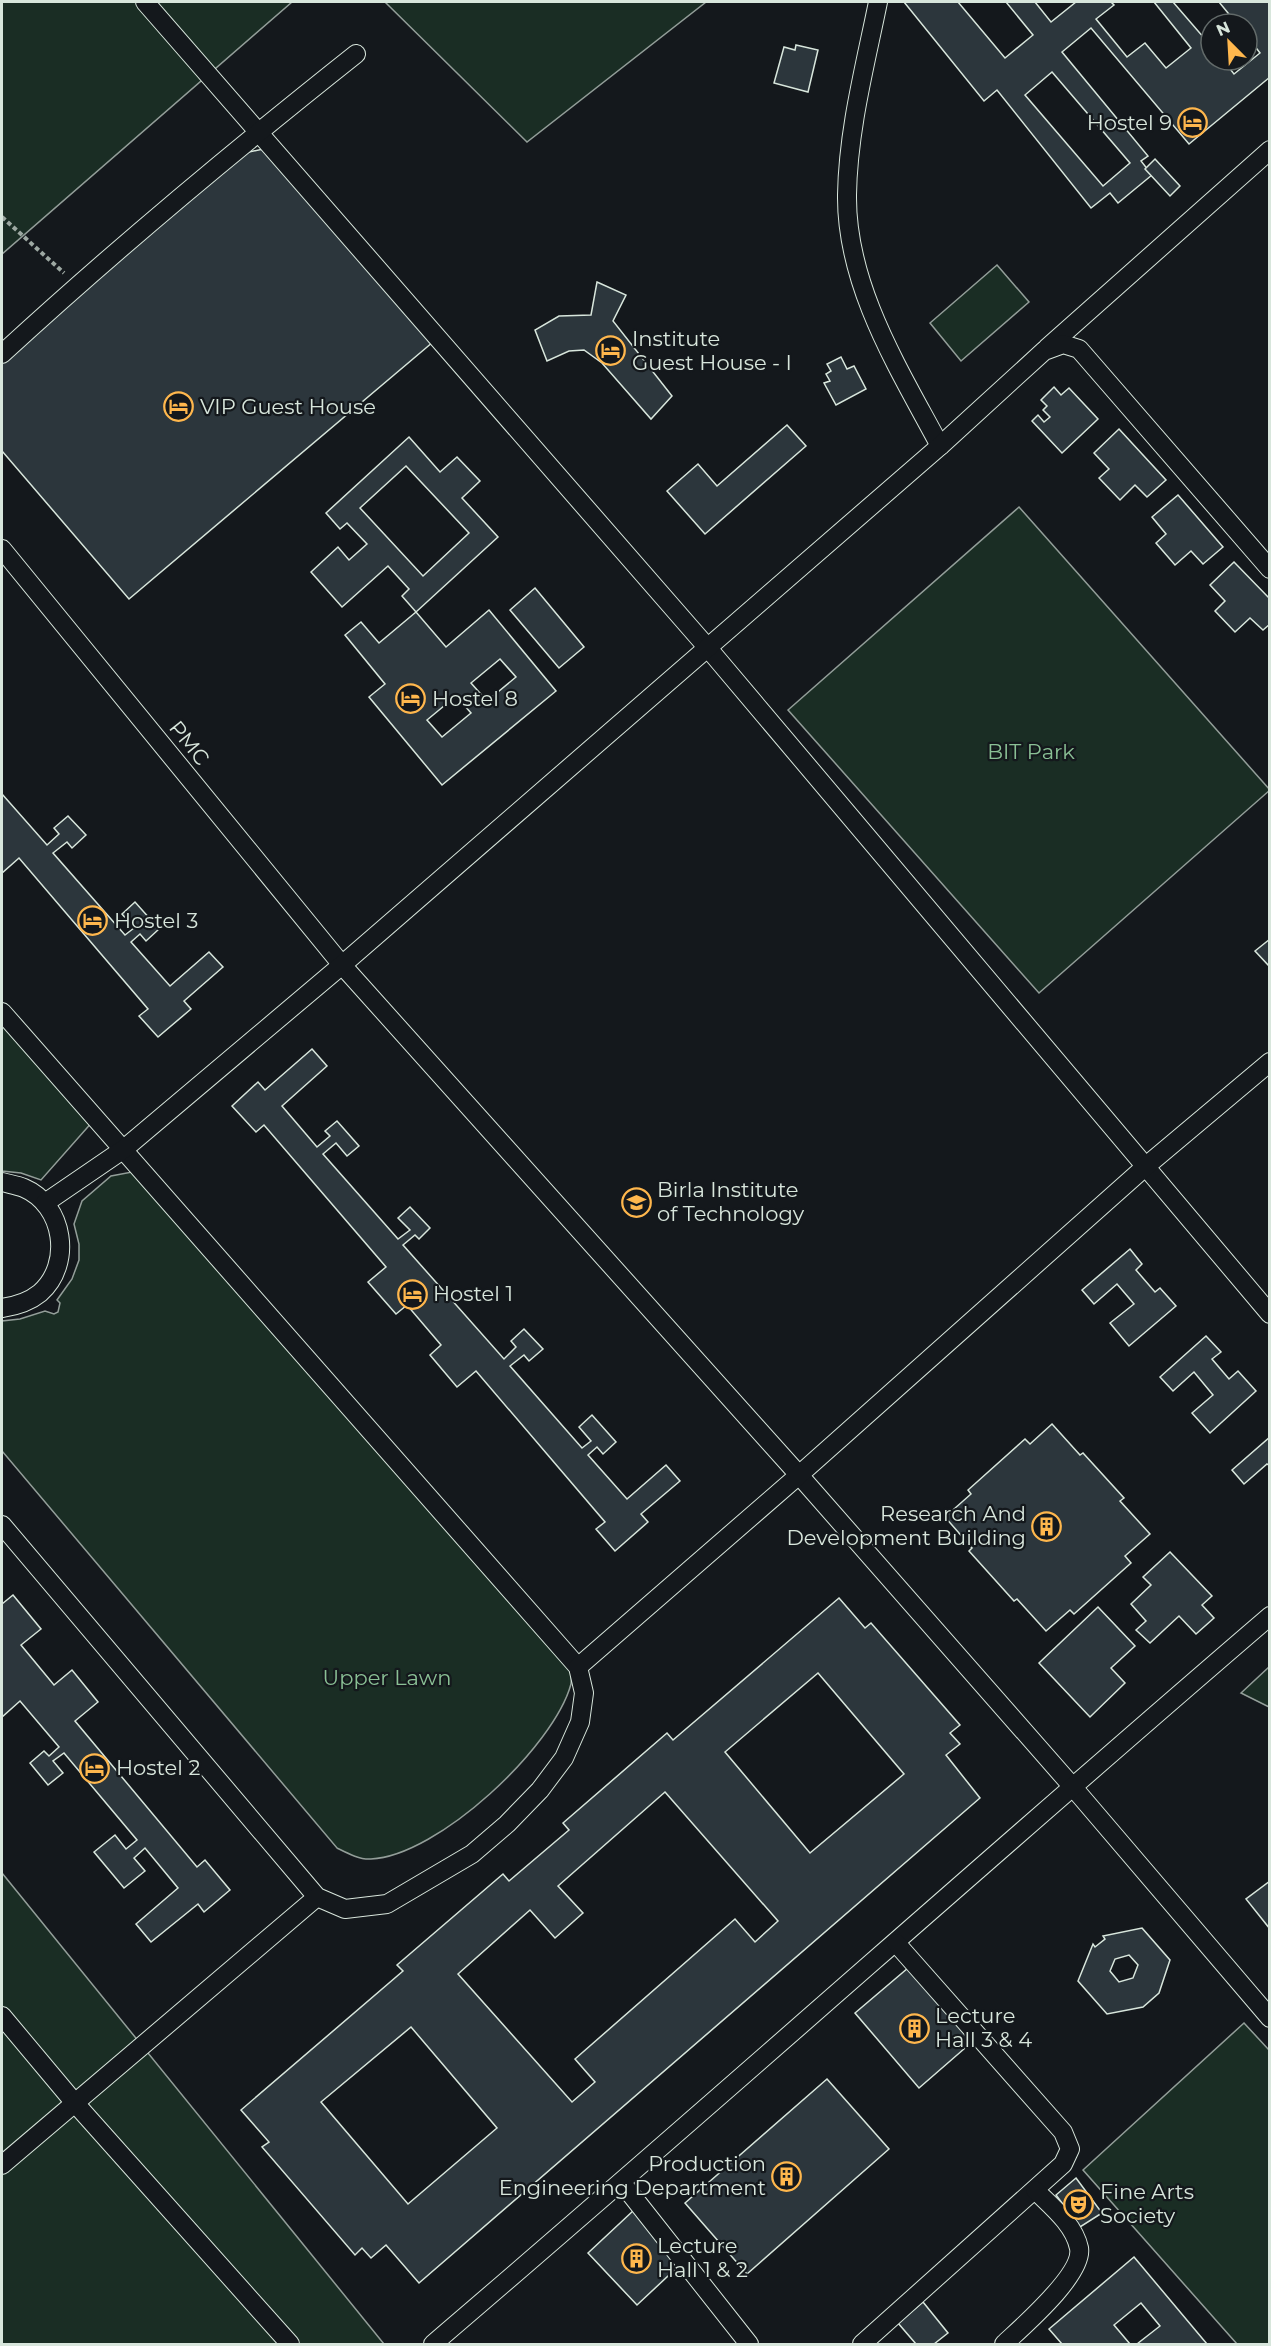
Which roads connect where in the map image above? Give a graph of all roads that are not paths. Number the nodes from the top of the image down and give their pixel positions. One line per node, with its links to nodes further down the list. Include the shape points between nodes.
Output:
1 (145, 2): 4 (street)
2 (878, 2): 8 (street, via 852,126 847,197 852,241 862,285 886,343)
3 (356, 54): 4 (street)
4 (258, 132): 7 (street); 11 (street)
5 (1269, 150): 6 (street)
6 (1044, 351): 8 (street); 10 (street, via 1063,344 1079,348)
7 (2, 354)
8 (940, 446): 11 (street)
9 (2, 549): 12 (street, PMC)
10 (1269, 569)
11 (707, 647): 12 (street); 16 (street)
12 (342, 965): 15 (street); 21 (street, PMC)
13 (2, 1012): 15 (street)
14 (1269, 1062): 16 (street)
15 (124, 1149): 18 (street); 24 (street)
16 (1144, 1167): 20 (street); 21 (street)
17 (2, 1182): 18 (street, via 25,1188)
18 (45, 1203): 19 (street, via 58,1224 61,1248 55,1272 40,1293 19,1305)
19 (2, 1308)
20 (1269, 1314)
21 (799, 1475): 24 (street); 25 (street, PMC)
22 (2, 1525): 26 (street)
23 (1269, 1616): 25 (street)
24 (578, 1667): 26 (street, via 584,1693 580,1722 564,1758 507,1824 472,1854 387,1904 345,1908)
25 (1072, 1786): 27 (street); 29 (street, PMC)
26 (317, 1897): 30 (street)
27 (896, 1943): 32 (street); 33 (street, via 1063,2132 1070,2149 1063,2164)
28 (2, 2016): 30 (street)
29 (1269, 2018)
30 (74, 2102): 31 (street); 34 (street)
31 (2, 2165)
32 (621, 2183): 35 (street); 36 (street)
33 (1035, 2190): 37 (street); 38 (street, via 1061,2216 1076,2237 1080,2251 1059,2290)
34 (291, 2344)
35 (433, 2344)
36 (749, 2344)
37 (862, 2344)
38 (1004, 2344)

